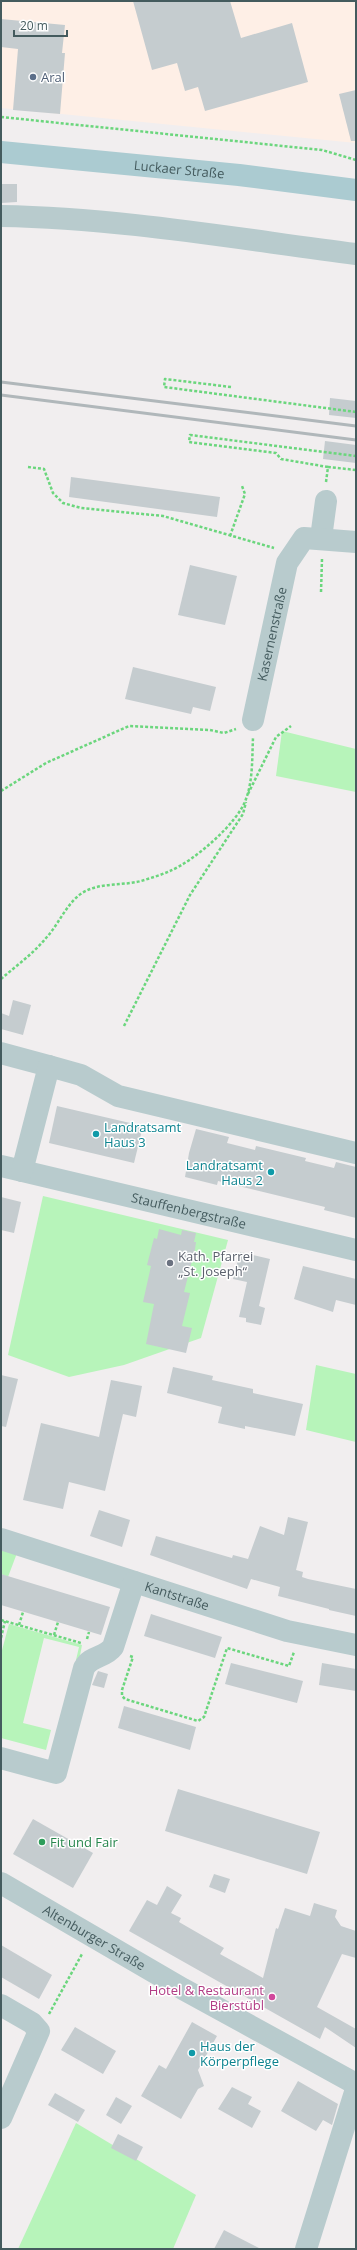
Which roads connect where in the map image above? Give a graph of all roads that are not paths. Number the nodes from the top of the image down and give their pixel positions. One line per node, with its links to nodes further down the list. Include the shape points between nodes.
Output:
1 (1, 152): 2 (main road, Luckaer Straße, via 239,175)
2 (356, 190)
3 (1, 216): 4 (street, via 107,222)
4 (356, 254)
5 (326, 501): 7 (street)
6 (356, 542): 7 (street)
7 (322, 545): 8 (street, Kasernenstraße, via 304,538 287,563)
8 (253, 720)
9 (1, 1053): 10 (street)
10 (49, 1066): 11 (street, via 81,1075 118,1096); 13 (street)
11 (356, 1154)
12 (1, 1166): 13 (street, Stauffenbergstraße)
13 (22, 1171): 14 (street, Stauffenbergstraße)
14 (356, 1250)
15 (1, 1539): 16 (street, Kantstraße)
16 (134, 1582): 17 (street, Kantstraße, via 299,1634); 18 (street, via 113,1647 109,1652 93,1658 84,1668 56,1773)
17 (356, 1644)
18 (1, 1758)
19 (1, 1883): 21 (street, Altenburger Straße, via 284,2046)
20 (1, 2005): 23 (street, via 32,2023 39,2031)
21 (356, 2084)
22 (356, 2089): 24 (street)
23 (1, 2118)
24 (306, 2249)

